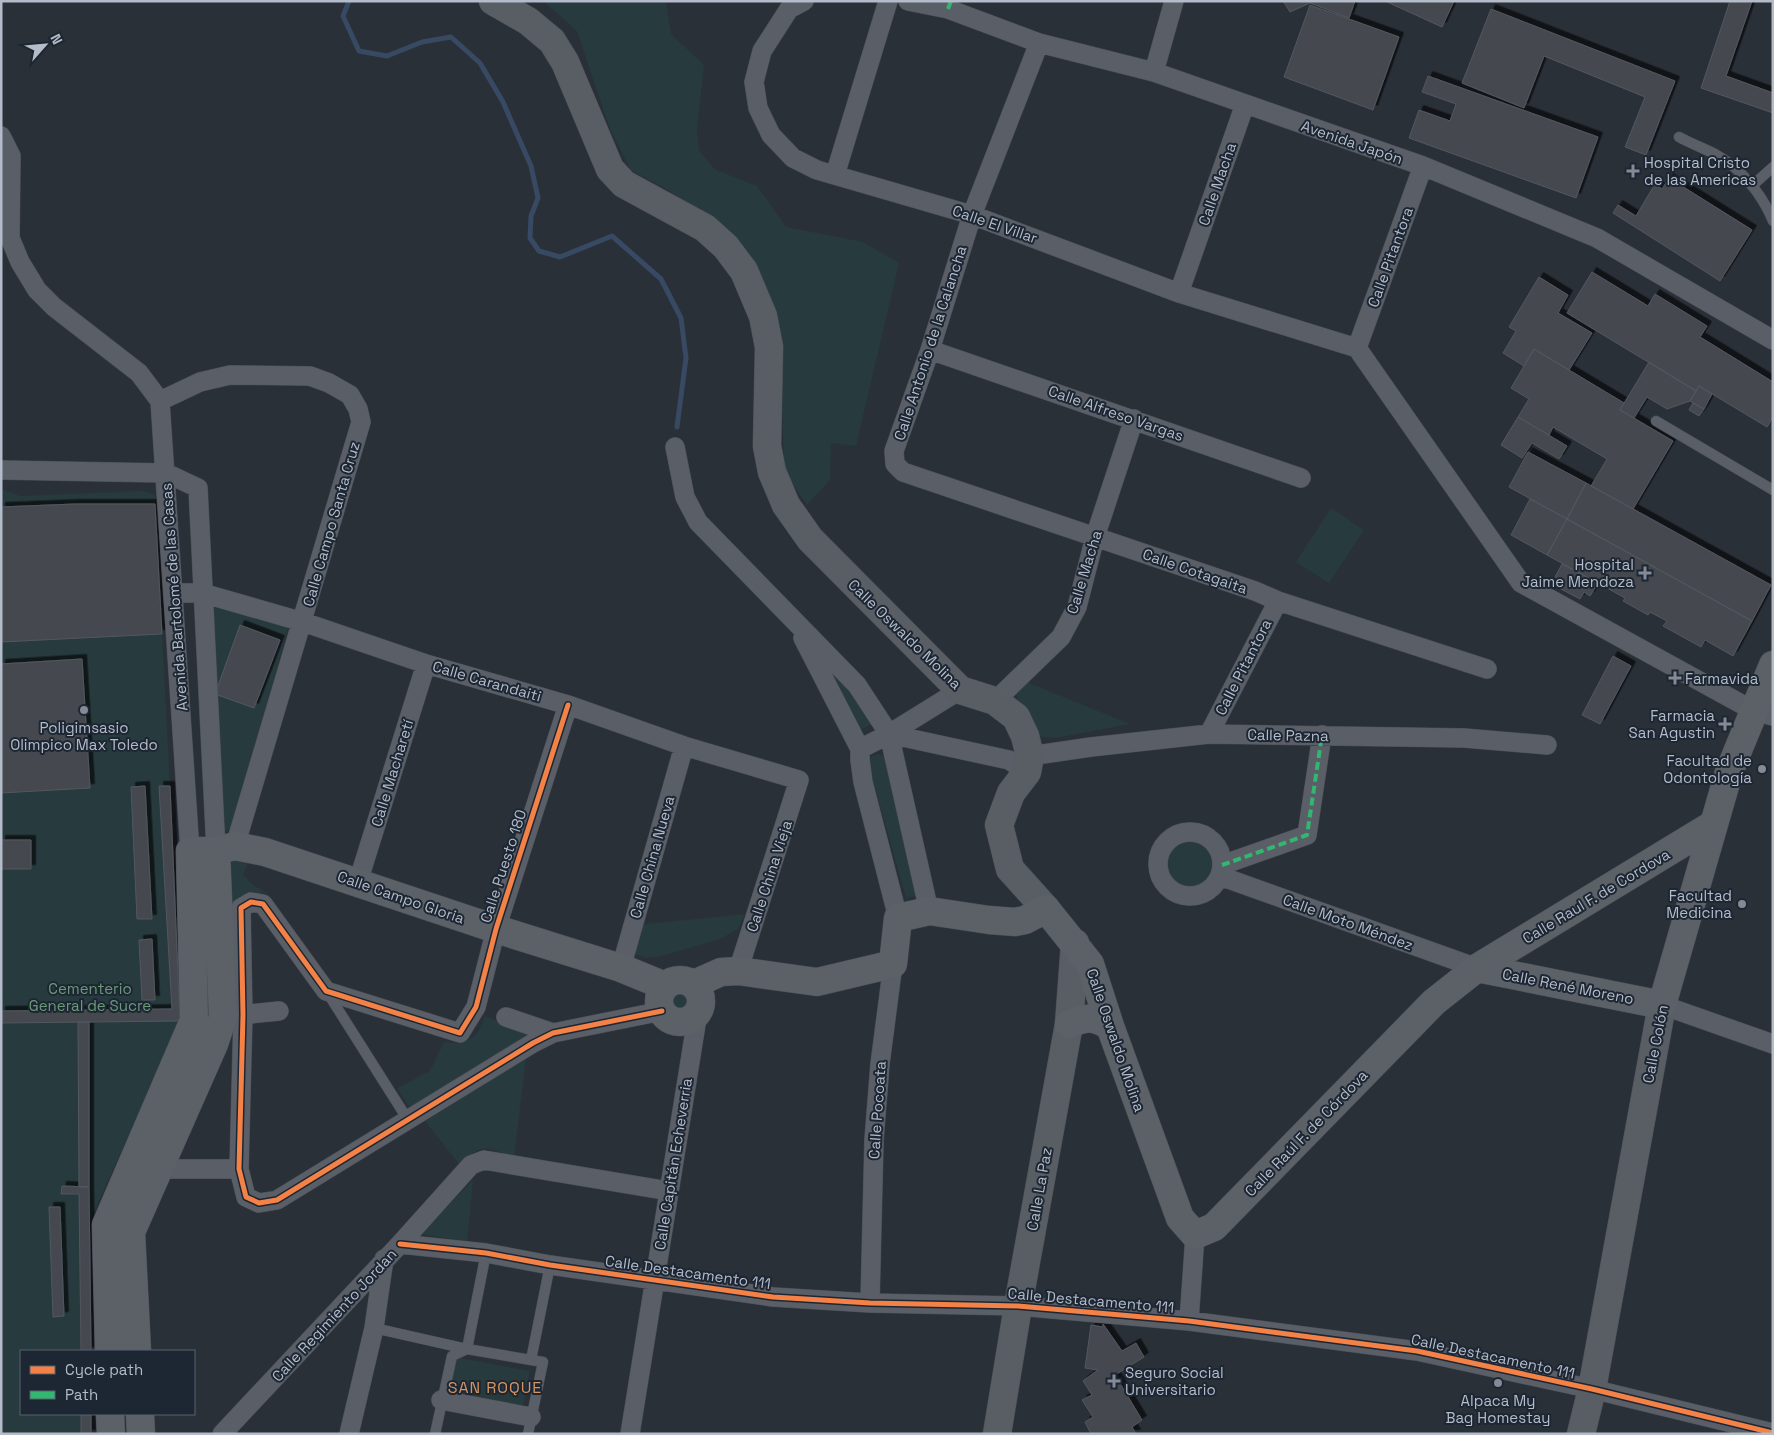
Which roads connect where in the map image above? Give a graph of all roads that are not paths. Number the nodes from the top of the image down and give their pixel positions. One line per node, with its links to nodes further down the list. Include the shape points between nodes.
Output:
1 (493, 1): 40 (main road, Calle Oswaldo Molina, via 528,20 552,41 566,62 610,169 624,184 705,228 726,247 744,271 763,316 770,347 767,446 772,472 786,505 810,539)
2 (888, 1): 13 (street)
3 (908, 1): 6 (street, Avenida Japón, via 948,9)
4 (1174, 1): 7 (street)
5 (797, 5): 13 (street, Calle El Villar, via 762,50 754,82 758,108 772,135 793,158)
6 (1039, 43): 7 (street, Avenida Japón); 15 (street, Calle Antonio de la Calancha)
7 (1154, 72): 8 (street, Avenida Japón)
8 (1245, 104): 11 (street, Avenida Japón); 18 (street, Calle Macha)
9 (1, 136): 17 (street, via 11,156)
10 (1679, 137): 14 (lane, via 1716,154)
11 (1423, 166): 19 (street, Avenida Japón, via 1597,238); 20 (street, Calle Pitantora)
12 (1773, 167): 14 (lane)
13 (835, 175): 15 (street, Calle El Villar)
14 (1753, 185): 16 (lane)
15 (972, 215): 18 (street, Calle El Villar); 21 (street, Calle Antonio de la Calancha)
16 (1773, 221)
17 (6, 238): 22 (street, via 36,290 139,373)
18 (1179, 293): 20 (street, Calle El Villar)
19 (1773, 340)
20 (1357, 348): 43 (street, via 1521,583)
21 (930, 350): 23 (street, Calle Alfreso Vargas); 27 (street, Calle Antonio de la Calancha, via 894,451 895,464)
22 (160, 401): 28 (street); 36 (street, Calle Campo Santa Cruz, via 200,382 230,375 310,376 329,382 350,395 361,422)
23 (1134, 419): 29 (street, Calle Alfreso Vargas); 31 (street, Calle Macha)
24 (1656, 421): 30 (lane)
25 (675, 447): 35 (street, via 684,497 698,522)
26 (1, 470): 28 (street)
27 (903, 472): 31 (street, Calle Cotagaita)
28 (166, 473): 32 (street, Avenida Bartolomé de las Casas); 33 (street, Avenida Bartolomé de las Casas, via 198,488)
29 (1301, 478)
30 (1773, 490)
31 (1095, 537): 34 (street, Calle Cotagaita); 41 (street, Calle Macha, via 1077,607 1061,637)
32 (174, 593): 33 (street, Calle Carandaiti); 53 (street, Avenida Bartolomé de las Casas)
33 (202, 593): 36 (street, Calle Carandaiti); 53 (street, Avenida Bartolomé de las Casas)
34 (1278, 601): 39 (street, Calle Cotagaita); 45 (street, Calle Pitantora)
35 (793, 619): 44 (street, via 857,685); 49 (street)
36 (302, 622): 37 (street, Calle Carandaiti); 53 (street, Calle Campo Santa Cruz)
37 (426, 664): 42 (street, Calle Carandaiti); 54 (street, Calle Macharetí)
38 (1773, 665): 43 (main road, Calle Colón)
39 (1488, 669)
40 (960, 690): 41 (main road, Calle Oswaldo Molina); 44 (street)
41 (995, 701): 50 (main road, Calle Oswaldo Molina, via 1016,717 1025,736)
42 (568, 705): 48 (street, Calle Carandaiti); 58 (street, Calle Puesto 180)
43 (1763, 714): 52 (main road, Calle Colón, via 1729,772)
44 (888, 734): 49 (street); 50 (street); 56 (street)
45 (1209, 734): 46 (street, Calle Pazna); 50 (street, Calle Pazna, via 1091,747)
46 (1322, 735): 47 (street, Calle Pazna, via 1464,738); 62 (street, Calle Moto Méndez, via 1307,836 1221,870)
47 (1546, 745)
48 (684, 746): 51 (street, Calle Carandaiti); 61 (street, Calle China Nueva)
49 (860, 749): 57 (street, via 863,782)
50 (1028, 764): 55 (main road, Calle Oswaldo Molina, via 1011,793 999,825 1010,870)
51 (799, 780): 63 (street, Calle China Vieja)
52 (1714, 824): 62 (main road, Calle Raul F. de Cordova); 67 (main road, Calle Colón)
53 (214, 849): 54 (main road, Calle Campo Gloria, via 265,852); 70 (main road, Avenida Bartolomé de las Casas); 72 (main road, Avenida Bartolomé de las Casas)
54 (358, 882): 58 (main road, Calle Campo Gloria)
55 (1046, 909): 56 (main road, via 1015,922); 59 (main road, Calle Oswaldo Molina)
56 (929, 911): 57 (main road)
57 (898, 918): 60 (main road, Calle Pocoata)
58 (496, 929): 61 (main road, Calle Campo Gloria); 65 (street, Calle Puesto 180, via 476,1007 460,1033)
59 (1075, 943): 73 (main road, Calle La Paz); 74 (main road, Calle Oswaldo Molina, via 1090,964)
60 (893, 964): 63 (main road, via 817,982); 87 (street, Calle Pocoata, via 874,1140)
61 (621, 968): 66 (main road, Calle Campo Gloria)
62 (1477, 968): 67 (main road, Calle René Moreno); 81 (main road, Calle Raúl F. de Córdova, via 1434,1002 1214,1227)
63 (738, 971): 64 (main road, via 721,972)
64 (694, 984): 66 (main road, via 676,980); 69 (main road, via 701,999)
65 (326, 990): 70 (street, via 263,904 250,902 241,908); 77 (lane)
66 (664, 999): 69 (main road, via 667,1017 680,1022 693,1018); 75 (street)
67 (1662, 1004): 76 (street, Calle René Moreno); 95 (main road, Calle Colón)
68 (279, 1011): 70 (street)
69 (698, 1012): 80 (street, Calle Capitán Echeverria)
70 (233, 1016): 72 (street); 78 (main road, Avenida Bartolomé de las Casas, via 214,1044); 79 (street)
71 (506, 1018): 75 (street)
72 (194, 1020): 91 (main road, Avenida Bartolomé de las Casas, via 106,1225)
73 (1069, 1024): 74 (main road, via 1090,1017); 88 (main road, Calle La Paz)
74 (1110, 1026): 81 (main road, Calle Oswaldo Molina, via 1180,1218)
75 (553, 1033): 77 (street)
76 (1773, 1044)
77 (408, 1120): 79 (street, via 278,1200 260,1203 246,1197)
78 (158, 1169): 79 (street); 92 (main road, Avenida Bartolomé de las Casas, via 132,1232)
79 (239, 1169)
80 (669, 1191): 82 (street, Calle Regimiento Jordan, via 484,1160 472,1165); 86 (street, Calle Capitán Echeverria)
81 (1195, 1235): 89 (street)
82 (400, 1244): 83 (street, Calle Destacamento 111); 84 (street, Calle Regimiento Jordan)
83 (486, 1254): 85 (street, Calle Destacamento 111); 93 (lane)
84 (384, 1259): 90 (street); 103 (street, Calle Regimiento Jordan)
85 (550, 1265): 86 (street, Calle Destacamento 111); 94 (lane)
86 (654, 1279): 87 (street, Calle Destacamento 111, via 773,1297); 106 (street, Calle Capitán Echeverria)
87 (870, 1303): 88 (street, Calle Destacamento 111)
88 (1018, 1306): 89 (street, Calle Destacamento 111); 107 (main road, Calle La Paz)
89 (1189, 1321): 95 (street, Calle Destacamento 111, via 1417,1351)
90 (374, 1328): 93 (lane); 104 (street)
91 (109, 1350)
92 (137, 1350)
93 (467, 1350): 94 (lane); 96 (lane, via 452,1356)
94 (531, 1360): 99 (lane, via 543,1362)
95 (1592, 1389): 100 (street, Calle Destacamento 111); 108 (main road, Calle Colón)
96 (441, 1400): 99 (street); 105 (lane)
97 (110, 1415): 101 (main road)
98 (140, 1415): 102 (main road)
99 (530, 1425)
100 (1773, 1433)
101 (111, 1434)
102 (140, 1434)
103 (222, 1434)
104 (349, 1434)
105 (435, 1434)
106 (630, 1434)
107 (997, 1434)
108 (1581, 1434)

